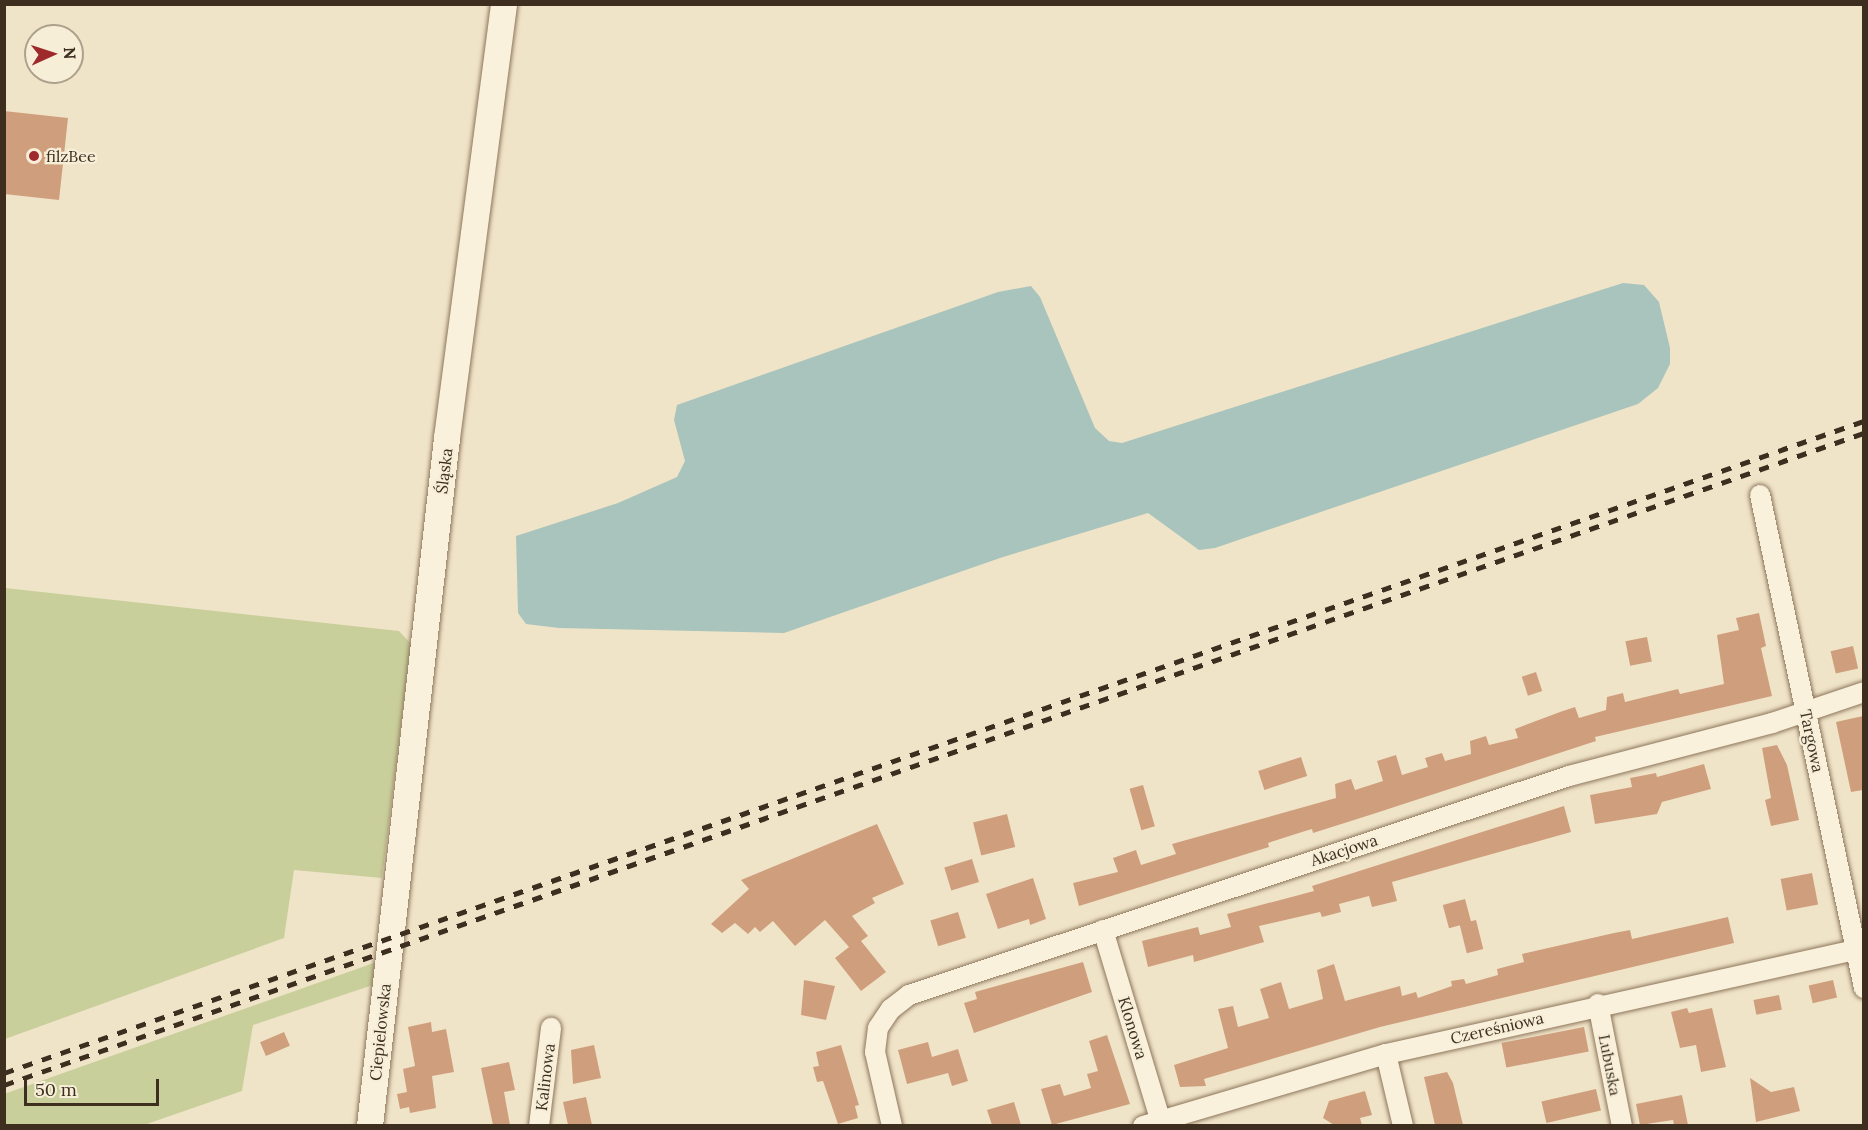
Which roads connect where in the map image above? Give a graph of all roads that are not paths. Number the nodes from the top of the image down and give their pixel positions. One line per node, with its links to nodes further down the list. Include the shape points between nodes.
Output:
1 (504, 4): 6 (street, Śląska, via 447,438)
2 (1760, 495): 4 (street, Targowa)
3 (1863, 692): 4 (street, Akacjowa)
4 (1805, 711): 5 (street, Akacjowa, via 1569,776); 7 (street, Targowa)
5 (1103, 930): 12 (street, Klonowa); 15 (street, Akacjowa, via 937,984 891,1009 878,1028 875,1052)
6 (391, 938): 13 (street, Ciepielowska)
7 (1859, 949): 8 (street, Targowa); 9 (street, Czereśniowa)
8 (1863, 988)
9 (1598, 1004): 11 (street, Czereśniowa); 17 (street, Lubuska)
10 (551, 1028): 14 (street, Kalinowa)
11 (1386, 1054): 12 (street, Czereśniowa); 16 (street)
12 (1155, 1124)
13 (370, 1125)
14 (539, 1125)
15 (892, 1125)
16 (1403, 1125)
17 (1622, 1125)

